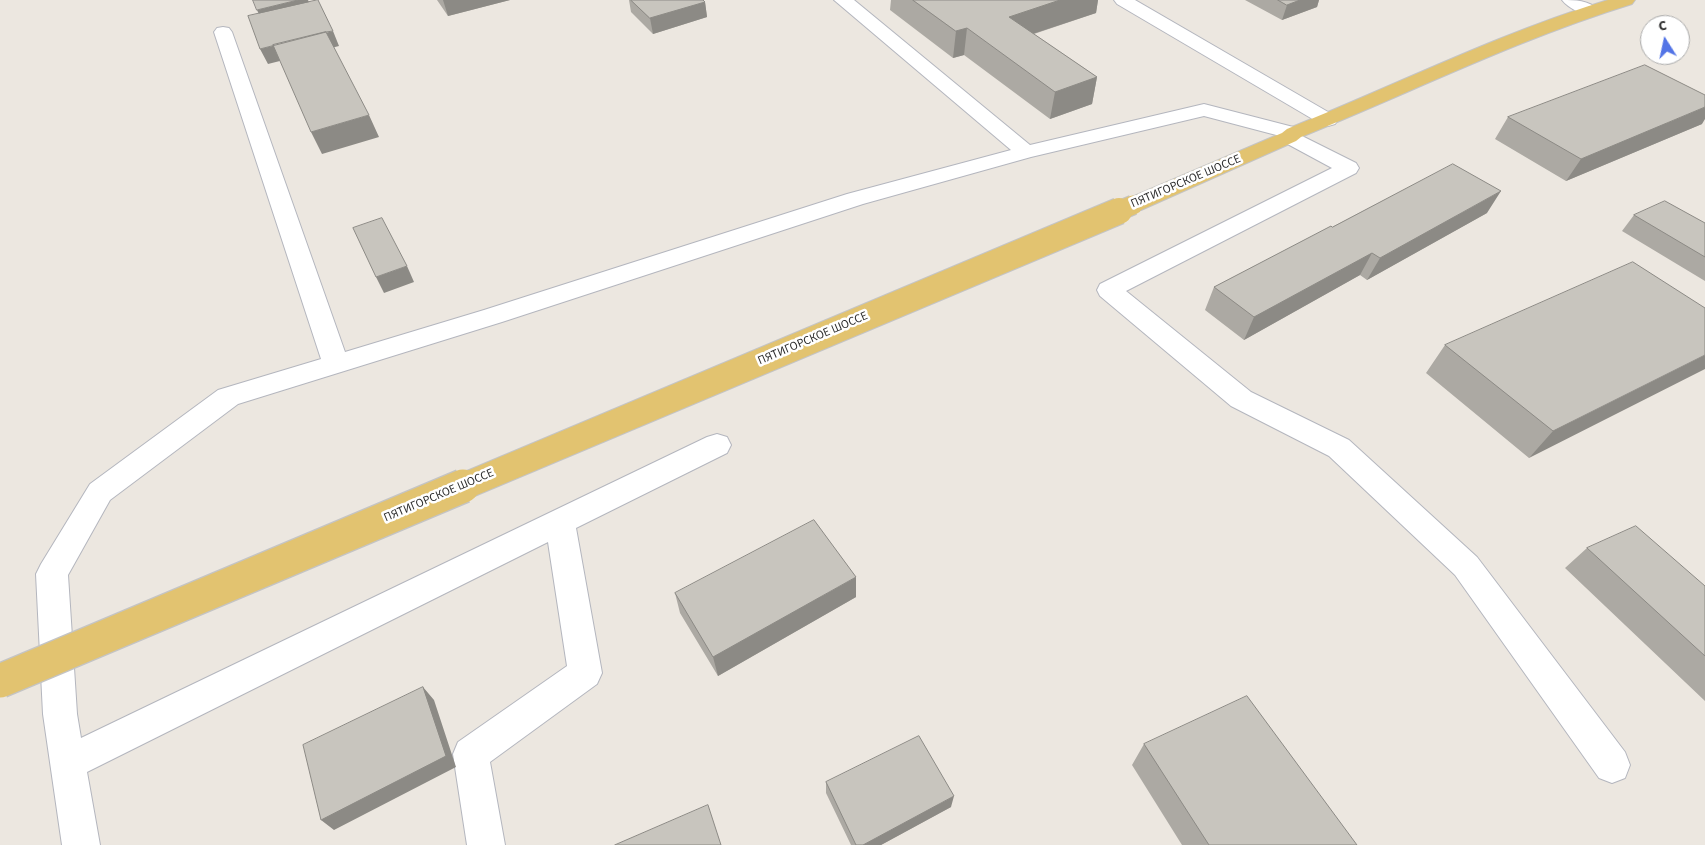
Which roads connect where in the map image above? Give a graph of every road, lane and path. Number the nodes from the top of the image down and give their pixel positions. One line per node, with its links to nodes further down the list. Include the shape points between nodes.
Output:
1 (843, 0): 9 (lane)
2 (1123, 0): 7 (lane)
3 (1571, 0): 5 (lane)
4 (1626, 0): 5 (main road, ПЯТИГОРСКОЕ ШОССЕ)
5 (1589, 10): 7 (main road, ПЯТИГОРСКОЕ ШОССЕ)
6 (223, 32): 10 (lane)
7 (1328, 120): 8 (main road, ПЯТИГОРСКОЕ ШОССЕ)
8 (1292, 135): 9 (lane, via 1204,110); 13 (main road, ПЯТИГОРСКОЕ ШОССЕ, bridge); 15 (lane, via 1348,168 1108,290 1241,399 1339,448 1466,566)
9 (1026, 152): 10 (lane, via 855,199)
10 (336, 364): 14 (lane, via 228,397 100,492 52,574 60,714)
11 (717, 446): 12 (lane)
12 (560, 522): 14 (lane); 17 (lane, via 585,673 471,754)
13 (0, 681)
14 (68, 763): 16 (lane)
15 (1612, 765)
16 (81, 845)
17 (486, 845)

